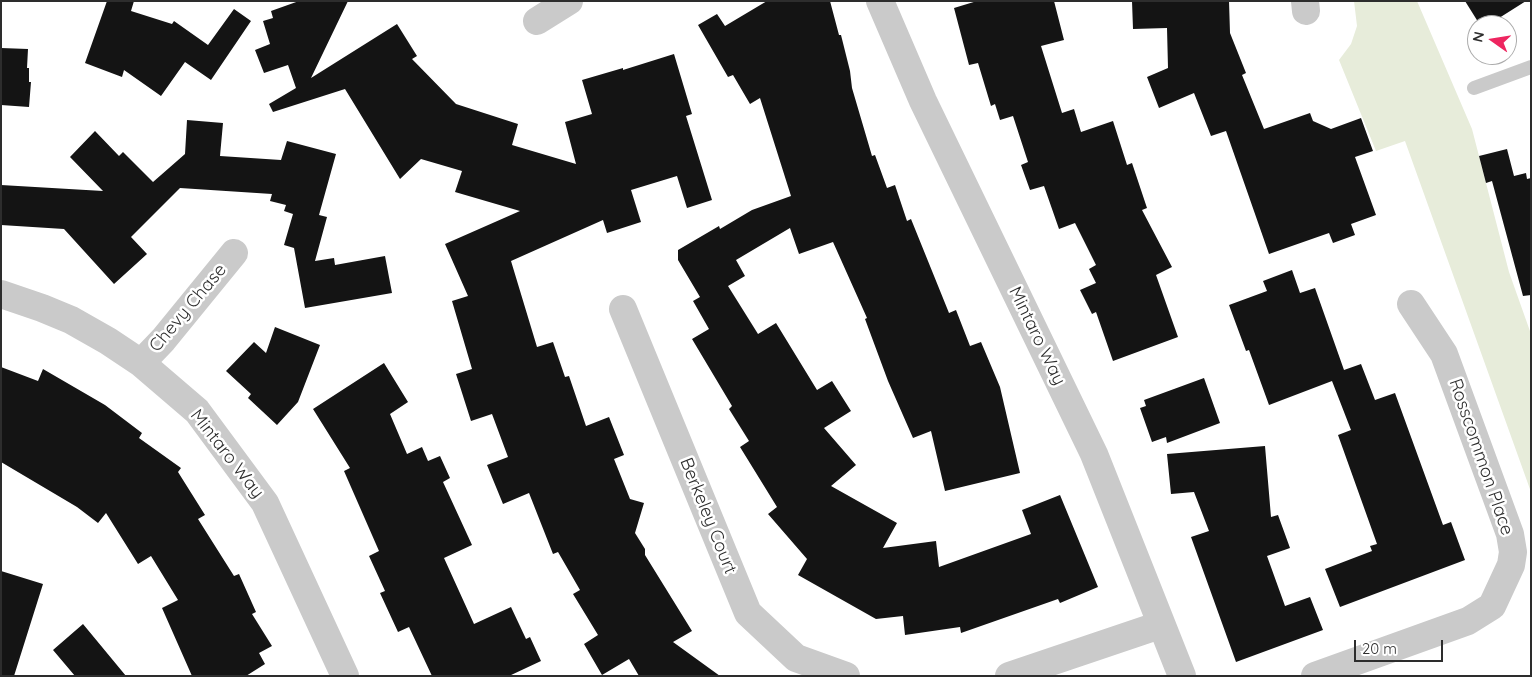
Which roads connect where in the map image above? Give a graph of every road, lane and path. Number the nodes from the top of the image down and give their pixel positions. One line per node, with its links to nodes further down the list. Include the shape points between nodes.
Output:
1 (569, 1): 3 (street)
2 (880, 1): 11 (street, Mintaro Way, via 923,101 1094,454)
3 (536, 21)
4 (1531, 67): 5 (lane)
5 (1474, 88)
6 (234, 253): 10 (street, Chevy Chase)
7 (1, 294): 10 (street, Mintaro Way, via 71,320)
8 (1411, 304): 16 (street, Rosscommon Place, via 1444,354 1510,534 1511,565 1492,606 1468,621)
9 (624, 309): 13 (street, Berkeley Court, via 748,613 796,658)
10 (141, 363): 12 (street, Mintaro Way, via 197,411 266,502)
11 (1160, 625): 14 (street); 15 (street, Mintaro Way)
12 (345, 676)
13 (846, 676)
14 (1010, 676)
15 (1182, 676)
16 (1315, 676)

